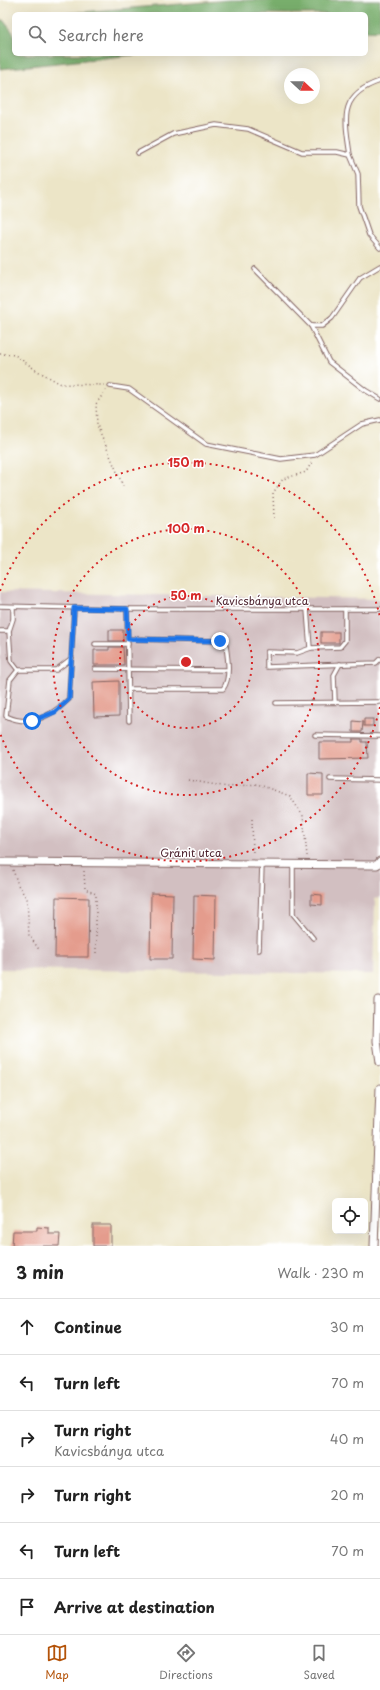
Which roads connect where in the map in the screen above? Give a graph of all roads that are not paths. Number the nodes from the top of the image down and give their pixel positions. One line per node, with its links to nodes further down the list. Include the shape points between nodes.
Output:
1 (380, 81): 3 (lane, via 369,85 351,98 345,119)
2 (138, 153): 3 (lane, via 173,134 216,125 248,129 302,152 337,152)
3 (350, 155): 4 (lane, via 358,174 359,206 369,235)
4 (380, 248)
5 (380, 266): 7 (lane, via 360,278 332,318 322,326)
6 (255, 270): 7 (lane)
7 (311, 326): 9 (lane, via 329,362)
8 (110, 386): 10 (lane, via 129,389 206,444 281,459 315,455 362,424)
9 (380, 399)
10 (380, 420)
11 (0, 606): 12 (lane, Kavicsbánya utca)
12 (13, 607): 13 (lane, Kavicsbánya utca); 19 (lane)
13 (74, 608): 14 (lane, Kavicsbánya utca); 24 (lane)
14 (127, 609): 15 (lane, Kavicsbánya utca); 20 (lane)
15 (307, 609): 16 (lane, Kavicsbánya utca); 23 (lane)
16 (345, 609): 17 (lane, Kavicsbánya utca); 23 (lane, via 345,641 340,647)
17 (380, 609)
18 (0, 631): 19 (lane)
19 (9, 631): 28 (lane, via 11,661)
20 (128, 639): 22 (lane); 30 (lane, via 220,641 226,646)
21 (95, 644): 22 (lane)
22 (128, 644): 27 (lane)
23 (311, 648): 26 (lane, via 297,653 267,652 267,668)
24 (72, 658): 28 (lane, via 56,670); 28 (lane, via 69,699 55,712 32,721 13,720 6,716 10,680)
25 (380, 659): 26 (lane, via 376,663)
26 (340, 664): 32 (lane, via 334,675)
27 (128, 669): 29 (lane); 30 (lane); 31 (lane)
28 (18, 670)
29 (95, 670)
30 (227, 670): 31 (lane, via 227,684 223,689)
31 (128, 689): 35 (lane)
32 (335, 702): 33 (lane); 34 (lane)
33 (380, 702)
34 (276, 703)
35 (129, 721)
36 (315, 735): 37 (lane)
37 (380, 736)
38 (330, 779): 39 (lane)
39 (380, 780)
40 (380, 861): 43 (street, Gránit utca, via 377,865)
41 (0, 862): 42 (street, Gránit utca)
42 (262, 863): 43 (street, Gránit utca); 45 (lane)
43 (293, 864): 44 (lane, via 293,914)
44 (313, 938)
45 (259, 950)
46 (378, 1000): 47 (street, via 377,1041)
47 (380, 1062)
48 (380, 1088): 49 (street)
49 (374, 1246)

